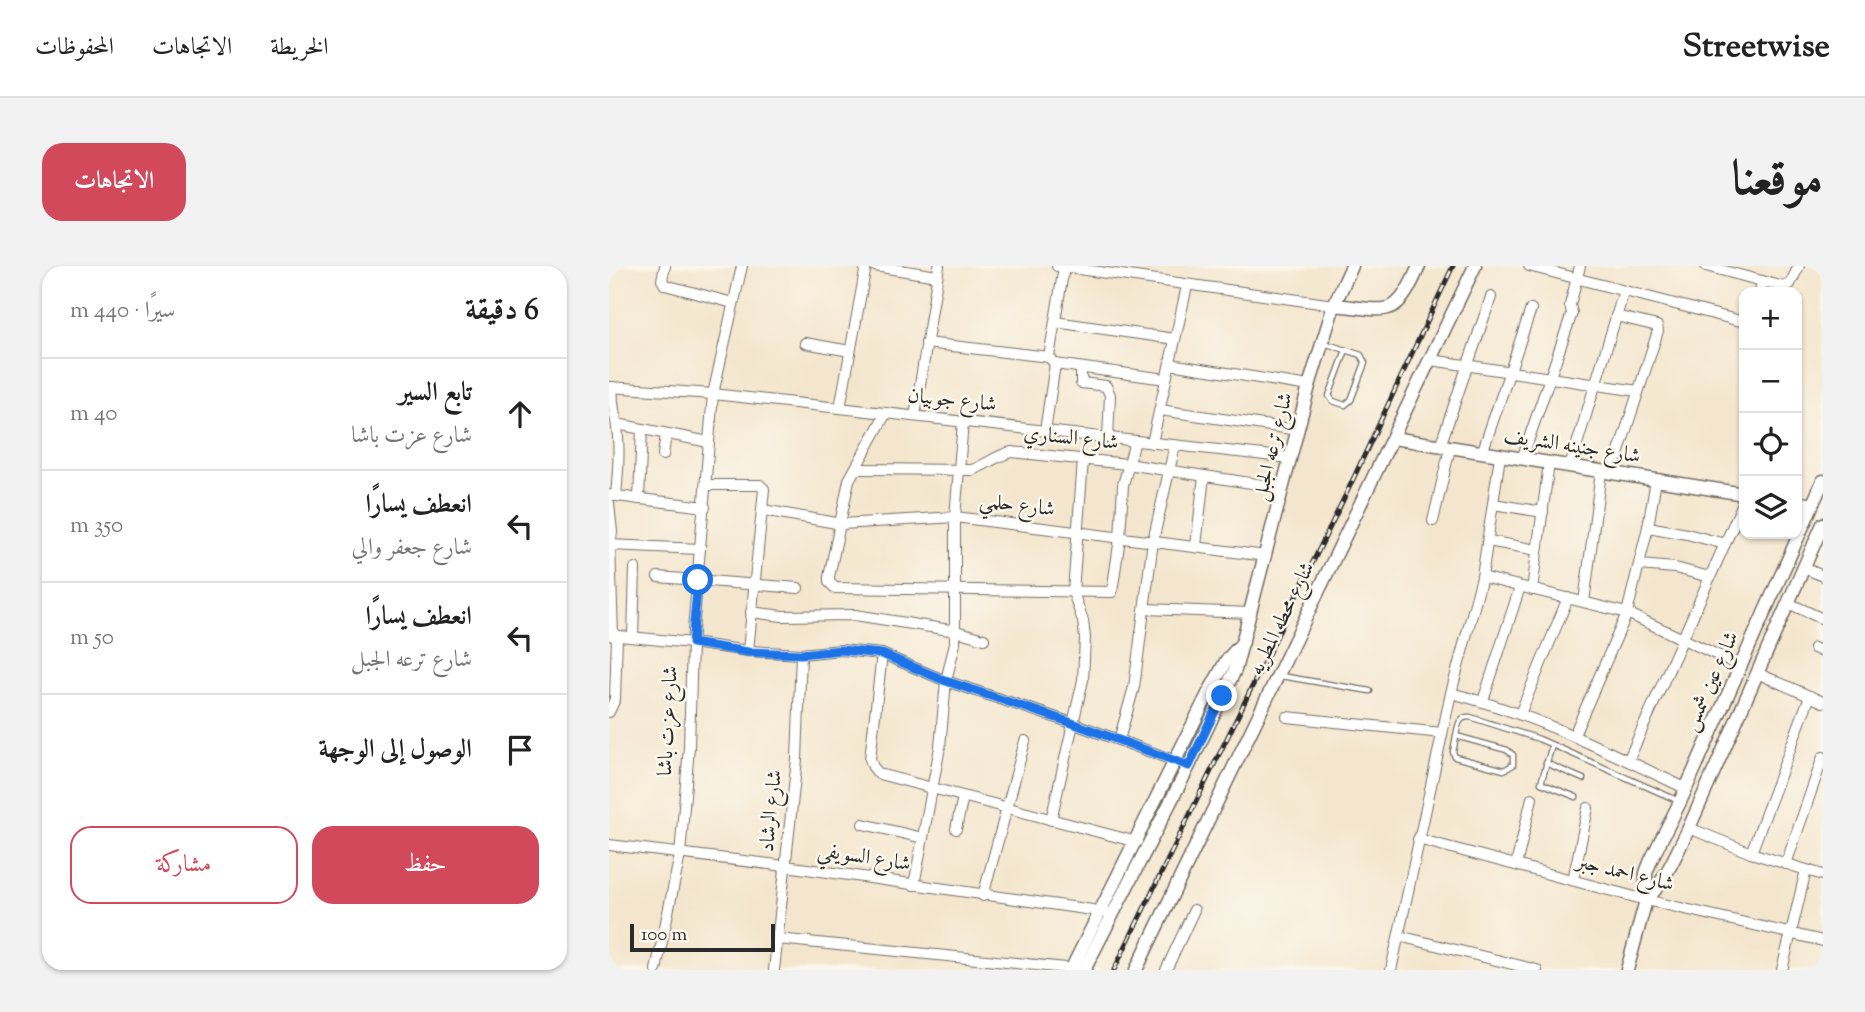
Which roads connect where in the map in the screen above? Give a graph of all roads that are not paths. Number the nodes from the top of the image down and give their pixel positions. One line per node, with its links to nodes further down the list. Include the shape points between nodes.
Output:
1 (665, 266): 21 (street, via 663,283 667,286)
2 (742, 266): 21 (street, شارع عزت باشا)
3 (866, 266): 32 (street)
4 (875, 266): 14 (street)
5 (1352, 266): 22 (street, شارع ترعه الجبل)
6 (1419, 266): 22 (street, via 1406,296 1394,306 1378,310)
7 (1475, 266): 34 (street, شارع محطه المطريه)
8 (1529, 266): 15 (street)
9 (1580, 266): 15 (street)
10 (1709, 266): 16 (street)
11 (1757, 266): 16 (street)
12 (1799, 266): 16 (street, via 1789,286)
13 (1060, 267): 17 (street); 26 (street)
14 (938, 271): 28 (street)
15 (1577, 278): 19 (street); 39 (street, via 1572,313)
16 (1757, 279): 18 (street)
17 (1187, 286): 22 (street); 27 (street)
18 (1759, 287)
19 (1624, 291): 24 (street); 25 (street)
20 (1491, 297): 36 (street)
21 (733, 303): 45 (street, شارع عزت باشا)
22 (1334, 305): 29 (street, شارع ترعه الجبل)
23 (1531, 309): 38 (street)
24 (1616, 316): 41 (street); 44 (street, via 1658,328)
25 (1739, 321)
26 (1055, 322): 27 (street); 33 (street)
27 (1175, 339): 35 (street)
28 (926, 342): 33 (street); 49 (street)
29 (1323, 342): 31 (lane); 42 (street, شارع ترعه الجبل)
30 (805, 343): 32 (street)
31 (1346, 350): 31 (lane, via 1363,356 1365,363 1345,405 1329,396)
32 (850, 351): 46 (street)
33 (1052, 360): 37 (street); 54 (street)
34 (1431, 360): 36 (street); 57 (street, شارع محطه المطريه)
35 (1170, 364): 40 (street); 42 (street)
36 (1468, 364): 38 (street); 62 (street)
37 (1081, 368): 40 (street); 56 (street, via 1081,383 1106,386 1110,394)
38 (1509, 371): 39 (street); 63 (street)
39 (1550, 377): 41 (street); 67 (street)
40 (1166, 379): 47 (street)
41 (1594, 384): 44 (street); 71 (street)
42 (1309, 386): 53 (street, شارع ترعه الجبل)
43 (611, 387): 45 (street, شارع جوبيان); 51 (street)
44 (1638, 391): 75 (street)
45 (713, 394): 46 (street, شارع جوبيان); 59 (street, شارع عزت باشا)
46 (840, 408): 48 (street, شارع جوبيان)
47 (1160, 410): 53 (street); 60 (street)
48 (886, 413): 49 (street, شارع جوبيان); 72 (street)
49 (915, 416): 50 (street, شارع جوبيان)
50 (963, 422): 54 (street, شارع جوبيان); 73 (street)
51 (617, 424): 52 (street); 82 (street, via 618,461)
52 (642, 429): 55 (street); 83 (street)
53 (1298, 430): 66 (street, شارع ترعه الجبل)
54 (1045, 431): 56 (street, شارع جوبيان)
55 (666, 434): 59 (street); 64 (street)
56 (1108, 438): 58 (street, شارع جوبيان)
57 (1394, 438): 62 (street, شارع جنينه الشريف); 139 (street, شارع محطه المطريه)
58 (1135, 441): 60 (street, شارع جوبيان); 70 (street)
59 (709, 442): 79 (street, شارع عزت باشا)
60 (1152, 443): 61 (street, شارع جوبيان)
61 (1175, 445): 66 (street, شارع جوبيان); 74 (street)
62 (1445, 447): 63 (street, شارع جنينه الشريف); 92 (street)
63 (1482, 453): 65 (street, شارع جنينه الشريف)
64 (663, 455)
65 (1500, 456): 67 (street, شارع جنينه الشريف); 85 (street)
66 (1291, 458): 80 (street, شارع ترعه الجبل)
67 (1522, 459): 69 (street, شارع جنينه الشريف)
68 (1083, 460): 70 (street, شارع السناري); 73 (street, شارع السناري, via 1012,452); 96 (street)
69 (1549, 463): 71 (street, شارع جنينه الشريف); 89 (street)
70 (1128, 464): 74 (street, شارع السناري); 97 (street)
71 (1570, 467): 75 (street, شارع جنينه الشريف)
72 (857, 469): 73 (street, شارع السناري); 93 (street, via 849,480)
73 (960, 470): 91 (street)
74 (1168, 470): 76 (street, شارع السناري); 98 (street)
75 (1607, 472): 77 (street, شارع جنينه الشريف); 121 (street)
76 (1204, 476): 80 (street, شارع السناري); 102 (street)
77 (1656, 480): 81 (street, شارع جنينه الشريف); 95 (street)
78 (1823, 481): 86 (street, شارع عين شمس)
79 (706, 485): 87 (street, شارع عزت باشا); 88 (street, via 760,485 765,492)
80 (1283, 488): 105 (street, شارع ترعه الجبل)
81 (1739, 493)
82 (611, 499): 83 (street); 101 (street)
83 (639, 499): 87 (street)
84 (1802, 503): 86 (street)
85 (1493, 505): 89 (street); 99 (street)
86 (1812, 505): 137 (street, شارع عين شمس)
87 (705, 507): 103 (street, شارع عزت باشا)
88 (763, 510): 93 (street, شارع حلمي); 114 (street)
89 (1543, 512): 104 (street)
90 (1739, 512): 100 (street)
91 (955, 517): 93 (street, شارع حلمي); 96 (street, شارع حلمي); 118 (street)
92 (1433, 521)
93 (842, 524): 118 (street, via 829,577 835,588)
94 (1823, 524): 108 (street, شارع عين شمس)
95 (1648, 527): 100 (street); 106 (street)
96 (1077, 533): 97 (street, شارع حلمي); 119 (street)
97 (1120, 538): 98 (street, شارع حلمي); 119 (street, via 1112,592)
98 (1153, 541): 102 (street, شارع حلمي); 123 (street)
99 (1488, 541): 104 (street); 110 (street)
100 (1725, 544): 111 (street)
101 (609, 545): 103 (street); 129 (street)
102 (1196, 546): 105 (street, شارع حلمي)
103 (701, 549): 113 (street, شارع عزت باشا)
104 (1538, 550): 117 (street)
105 (1266, 556): 125 (street, شارع ترعه الجبل)
106 (1639, 565): 111 (street); 126 (street)
107 (635, 568): 130 (street)
108 (1804, 568): 109 (street); 122 (street, شارع عين شمس)
109 (1823, 576)
110 (1482, 577): 115 (street); 142 (street)
111 (1710, 577): 131 (street)
112 (659, 578): 113 (street)
113 (698, 580): 114 (street); 133 (street, شارع عزت باشا)
114 (754, 584): 116 (street); 124 (street)
115 (1520, 587): 117 (street); 144 (street)
116 (798, 588)
117 (1532, 590): 120 (street)
118 (954, 591): 119 (street); 128 (street)
119 (1073, 592): 149 (street, via 1085,638)
120 (1568, 598): 121 (street); 147 (street)
121 (1584, 602): 126 (street)
122 (1789, 603): 127 (street); 138 (street, شارع عين شمس)
123 (1145, 609): 125 (street); 153 (street)
124 (751, 612): 128 (street, via 782,617 855,615); 134 (street)
125 (1251, 613): 159 (street, شارع ترعه الجبل, via 1235,670)
126 (1627, 613): 131 (street); 151 (street)
127 (1823, 619)
128 (956, 631): 132 (street); 140 (street)
129 (613, 636): 130 (street); 146 (street, via 616,690)
130 (633, 637): 133 (street)
131 (1683, 638): 137 (street); 157 (street)
132 (984, 639)
133 (692, 643): 134 (street); 178 (street, شارع عزت باشا)
134 (748, 652): 135 (street)
135 (801, 654): 136 (street, via 841,650); 181 (street, شارع الرشاد)
136 (882, 654): 140 (street); 162 (street, via 870,759 887,777)
137 (1741, 666): 161 (street, شارع عين شمس)
138 (1757, 673): 143 (street); 171 (street, شارع عين شمس)
139 (1276, 675): 141 (lane); 197 (street, شارع محطه المطريه)
140 (946, 681): 149 (street); 162 (street)
141 (1370, 691)
142 (1451, 693): 144 (street); 150 (street)
143 (1810, 696): 145 (street); 177 (street)
144 (1483, 701): 147 (street)
145 (1823, 702)
146 (609, 712)
147 (1520, 714): 151 (street)
148 (1287, 717): 150 (street)
149 (1075, 724): 153 (street); 169 (street)
150 (1442, 733): 174 (street)
151 (1574, 735): 157 (street)
152 (1456, 736): 152 (lane, via 1453,752 1457,758 1504,770 1513,765 1513,755 1507,750); 155 (lane, via 1460,720 1467,716)
153 (1119, 740): 159 (street)
154 (1025, 741): 167 (street)
155 (1552, 745): 158 (lane); 166 (lane)
156 (1823, 757): 179 (street)
157 (1627, 761): 161 (street)
158 (1546, 763): 160 (lane); 164 (lane, via 1541,783)
159 (1182, 764): 175 (street, شارع ترعه الجبل); 189 (street, شارع ترعه الجبل)
160 (1583, 779)
161 (1685, 788): 166 (street, شارع عين شمس)
162 (932, 789): 163 (street); 173 (street)
163 (963, 797): 167 (street); 172 (street)
164 (1576, 797)
165 (1532, 798): 180 (street)
166 (1680, 802): 187 (street, شارع عين شمس, via 1646,873)
167 (1005, 808): 169 (street); 186 (street)
168 (1588, 808): 184 (street)
169 (1051, 820): 175 (street)
170 (863, 824): 173 (street)
171 (1689, 828): 177 (street); 187 (street, شارع عين شمس, via 1665,876)
172 (956, 829)
173 (923, 838): 185 (street)
174 (1418, 839): 180 (street, شارع احمد جبر); 191 (street)
175 (1137, 842): 189 (street, شارع ترعه الجبل)
176 (609, 845): 178 (street, شارع السويفي)
177 (1751, 853): 179 (street)
178 (680, 855): 181 (street, شارع السويفي); 194 (street, شارع عزت باشا)
179 (1786, 864): 182 (street)
180 (1516, 865): 184 (street, شارع احمد جبر)
181 (786, 866): 185 (street, شارع السويفي); 192 (street, شارع الرشاد)
182 (1807, 870): 183 (street); 190 (street)
183 (1823, 875)
184 (1573, 880): 187 (street, شارع احمد جبر)
185 (914, 885): 186 (street, شارع السويفي)
186 (983, 896): 189 (street, شارع السويفي)
187 (1646, 900): 190 (street, شارع احمد جبر); 201 (street, شارع عين شمس)
188 (1194, 910): 198 (street)
189 (1107, 912): 196 (street, شارع ترعه الجبل)
190 (1791, 933): 193 (street, شارع احمد جبر); 202 (street)
191 (1399, 936): 199 (street); 200 (street)
192 (778, 939): 195 (street, شارع الرشاد); 196 (street)
193 (1823, 941)
194 (656, 970)
195 (774, 970)
196 (1078, 970)
197 (1136, 970)
198 (1166, 970)
199 (1391, 970)
200 (1537, 970)
201 (1627, 970)
202 (1782, 970)

